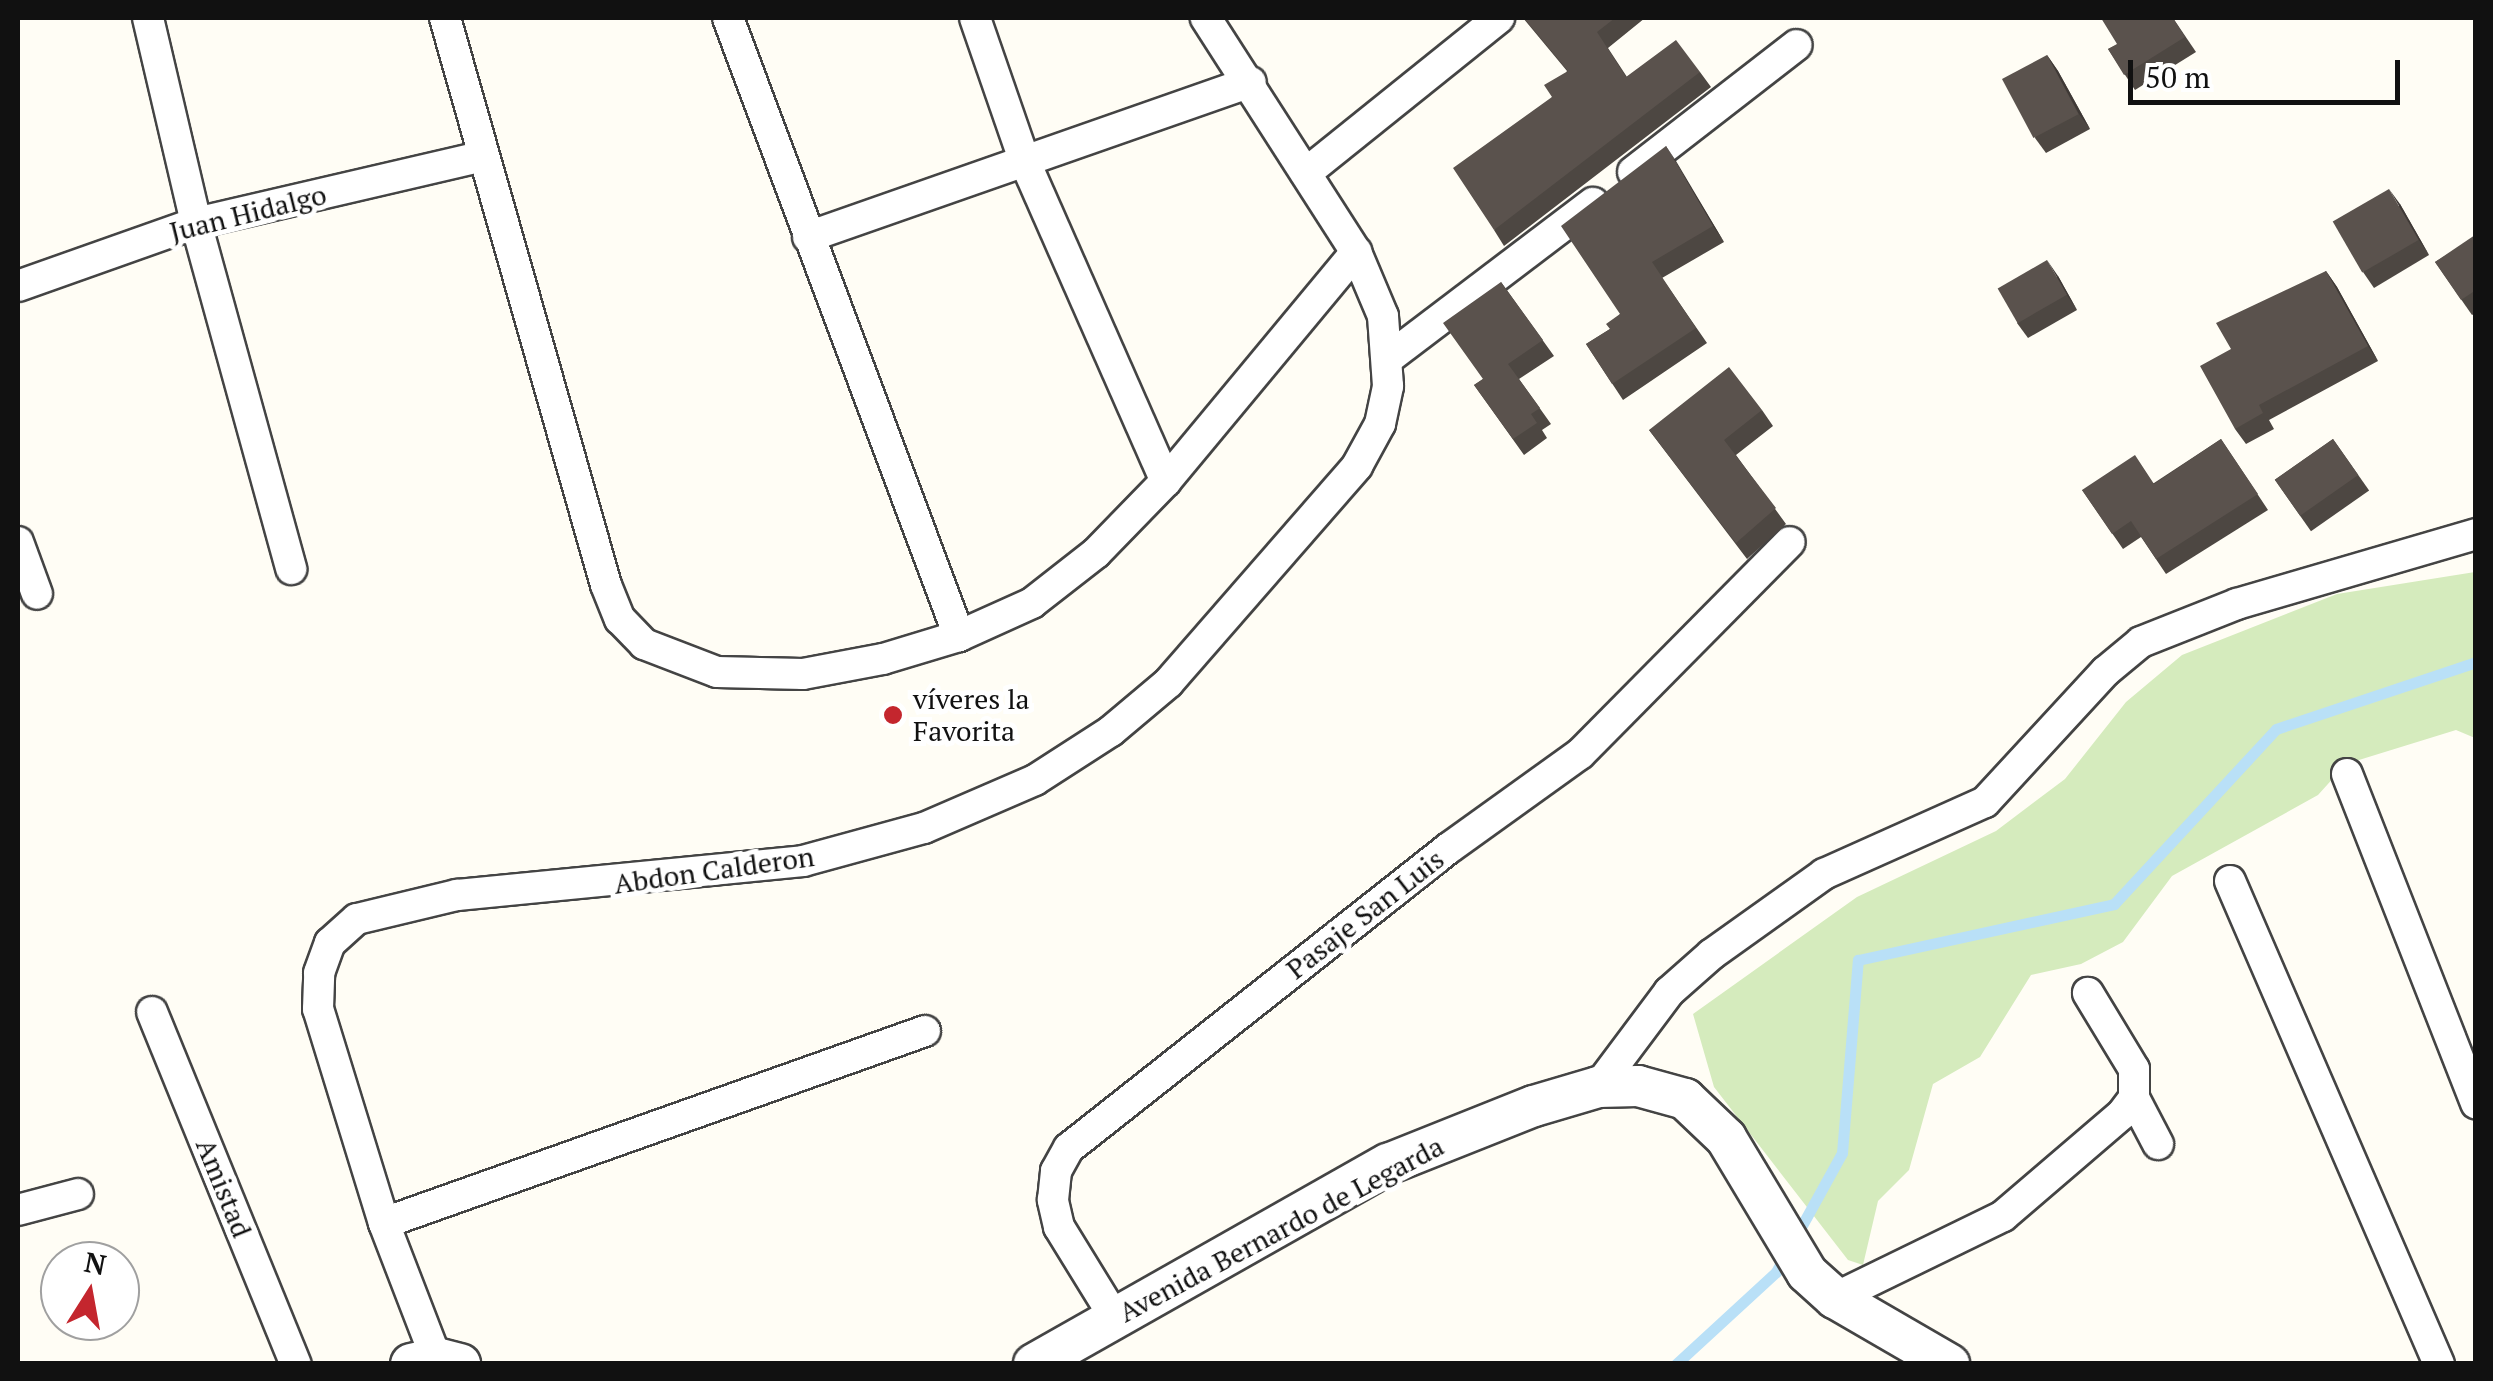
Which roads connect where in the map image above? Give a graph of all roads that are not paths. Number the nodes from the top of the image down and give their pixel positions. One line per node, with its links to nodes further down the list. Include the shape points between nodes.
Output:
1 (148, 18): 12 (street)
2 (445, 18): 9 (street)
3 (728, 18): 13 (street)
4 (975, 18): 10 (street)
5 (1206, 18): 8 (street, Abdon Calderon)
6 (1499, 18): 11 (street)
7 (1797, 45): 16 (street)
8 (1251, 82): 10 (street); 11 (street, Abdon Calderon)
9 (483, 156): 12 (street, Juan Hidalgo); 23 (street, via 606,584 620,619 644,644 717,672 761,676 883,659)
10 (1025, 162): 13 (street); 17 (street)
11 (1306, 173): 14 (street, Abdon Calderon)
12 (196, 222): 15 (street, Juan Hidalgo); 21 (street)
13 (808, 238): 23 (street)
14 (1356, 252): 16 (street, Abdon Calderon); 17 (street)
15 (18, 286)
16 (1390, 356): 35 (street, Abdon Calderon, via 1380,424 1357,466 1299,536 1168,683 1111,732 1036,780 924,828 803,862 457,895 358,919 330,943 319,973 318,1009)
17 (1166, 481): 23 (street, via 1096,553 1032,603)
18 (2476, 534): 29 (street, via 2237,604 2142,642 2106,671 1985,802 1824,874 1712,954 1646,1019)
19 (18, 542): 22 (street)
20 (1790, 542): 37 (street, Pasaje San Luis, via 1580,754 1434,860 1070,1148 1054,1186 1059,1228)
21 (291, 569)
22 (37, 594)
23 (958, 636)
24 (2347, 774): 31 (street)
25 (2230, 881): 42 (street)
26 (2088, 993): 30 (street, via 2127,1052)
27 (152, 1012): 39 (street, Amistad)
28 (925, 1030): 35 (street)
29 (1598, 1087): 36 (street, Avenida Bernardo de Legarda, via 1654,1088 1685,1100 1751,1172); 37 (street, Avenida Bernardo de Legarda, via 1481,1123 1388,1164)
30 (2134, 1098): 32 (street); 36 (street, via 2003,1216)
31 (2476, 1104)
32 (2158, 1144)
33 (78, 1194): 34 (street)
34 (18, 1210)
35 (384, 1222): 38 (street, Abdon Calderon)
36 (1821, 1285): 41 (street)
37 (1115, 1318): 40 (street, Avenida Bernardo de Legarda)
38 (436, 1362)
39 (296, 1364)
40 (1034, 1364)
41 (1949, 1364)
42 (2439, 1364)

